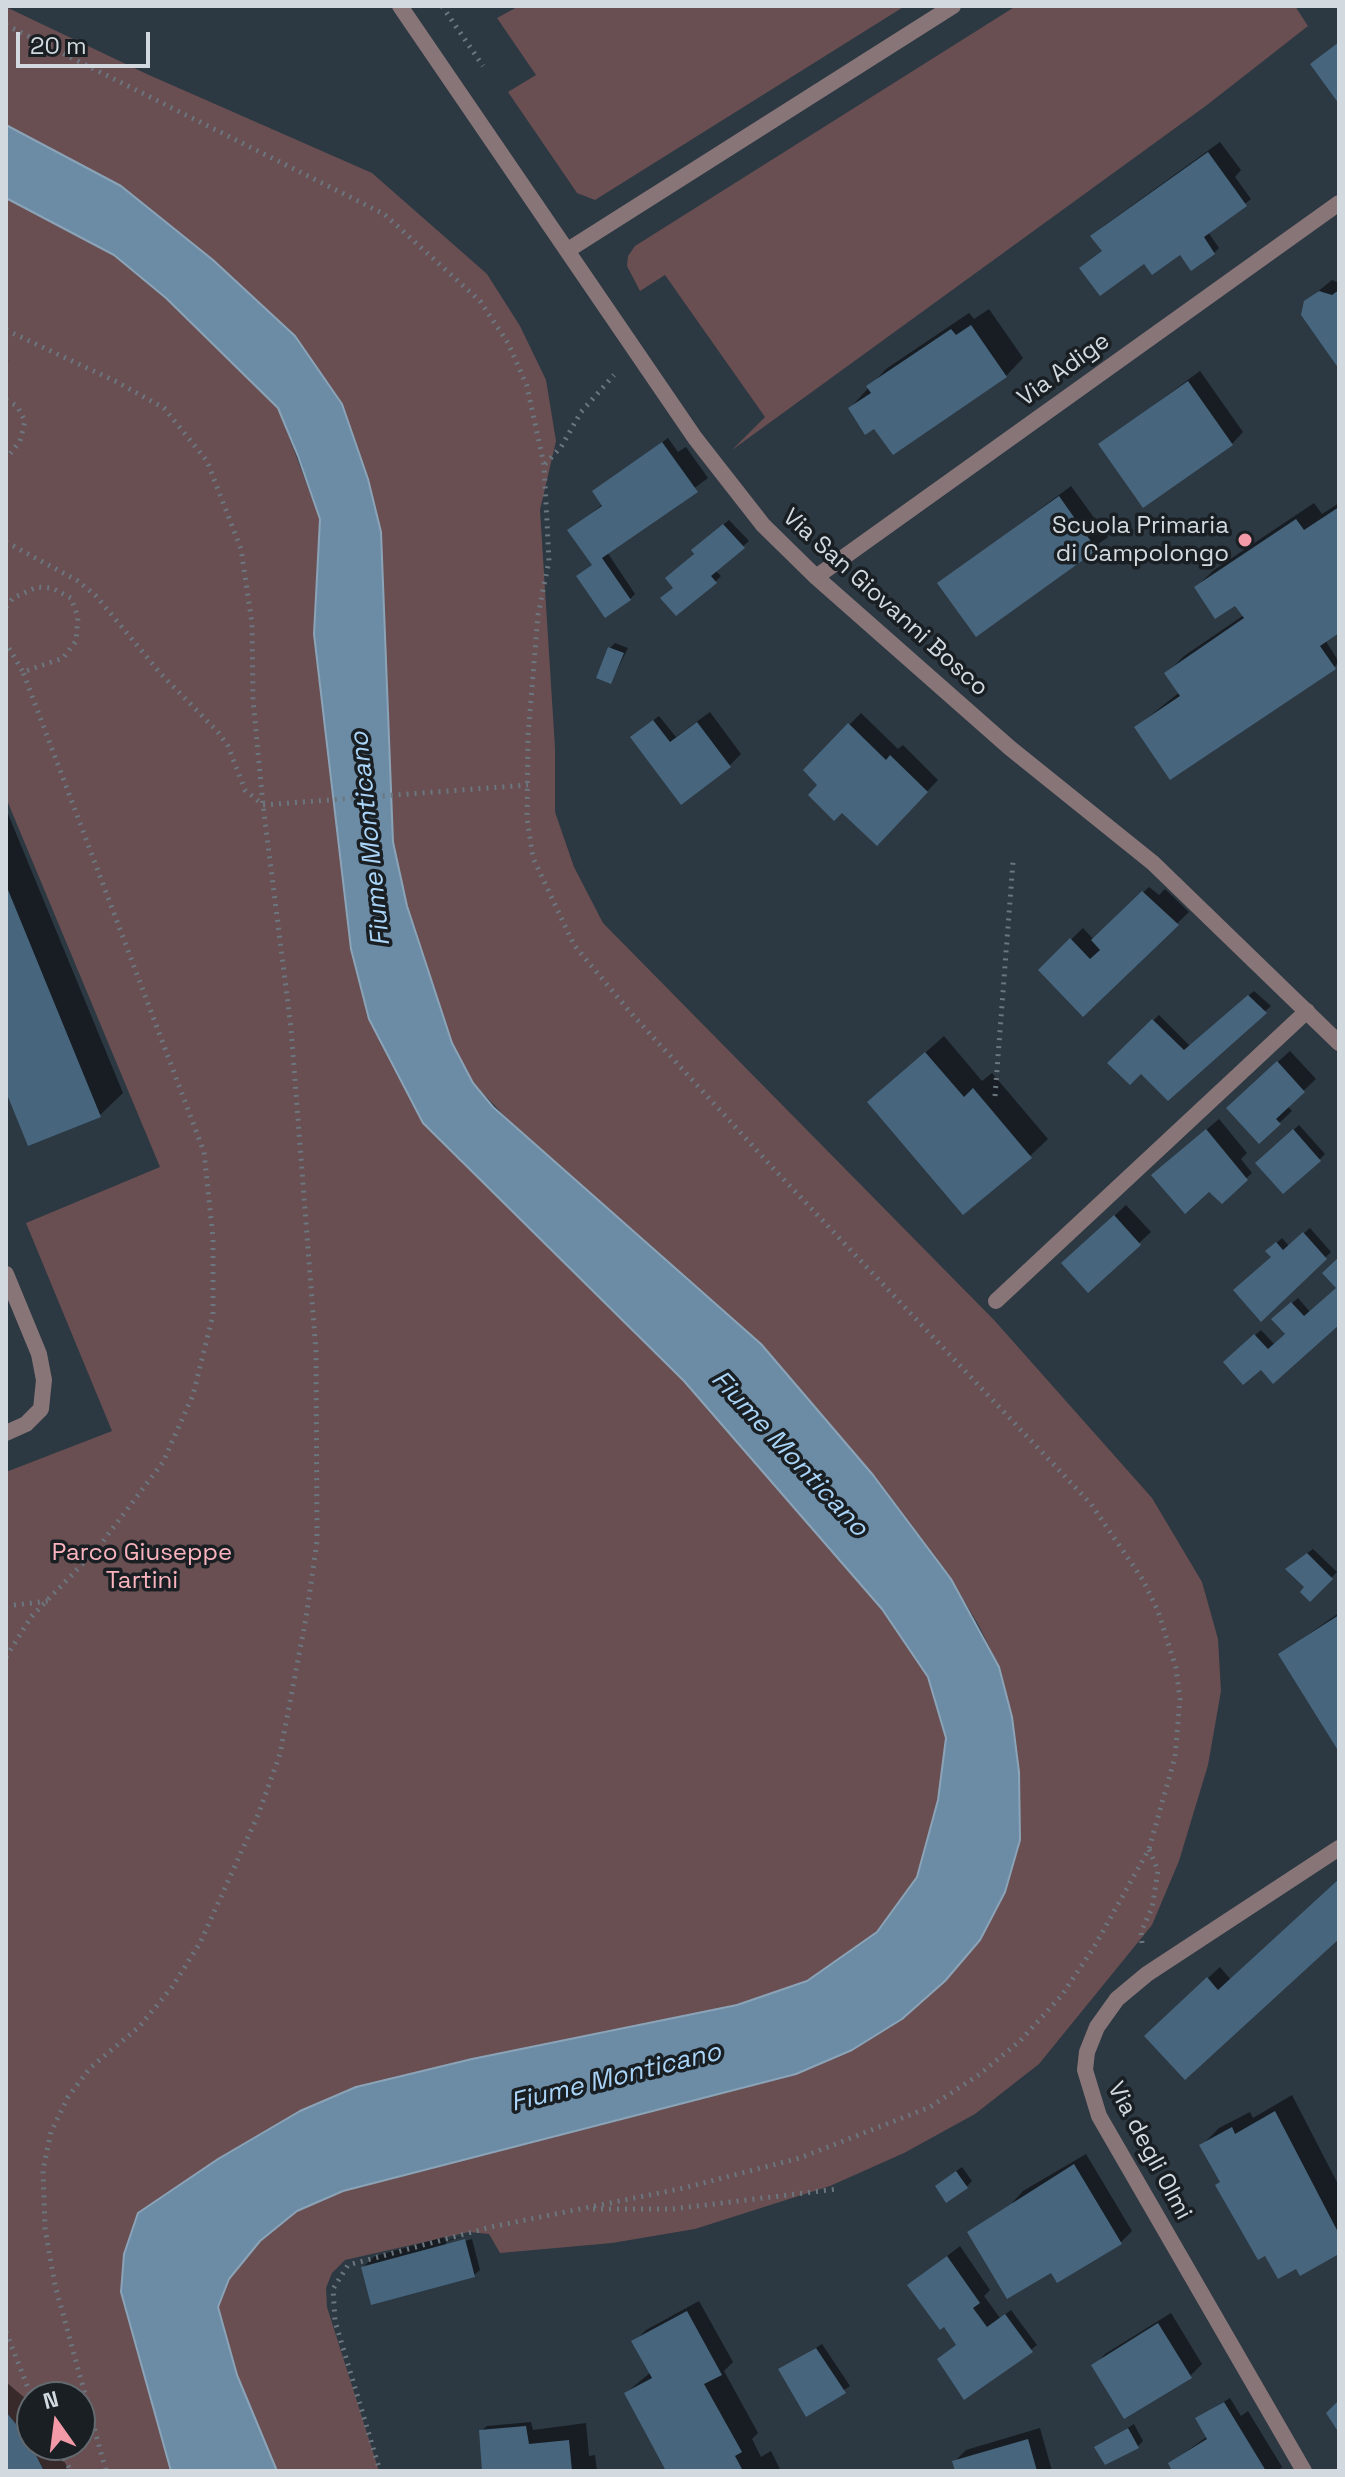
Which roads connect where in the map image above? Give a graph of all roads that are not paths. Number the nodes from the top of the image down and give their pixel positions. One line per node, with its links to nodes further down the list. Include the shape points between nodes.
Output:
1 (400, 6): 4 (street, Via San Giovanni Bosco)
2 (953, 6): 4 (street)
3 (1339, 203): 5 (street, Via Adige)
4 (568, 250): 5 (street, Via San Giovanni Bosco, via 727,482)
5 (816, 577): 6 (street, Via San Giovanni Bosco, via 1010,748 1153,863)
6 (1307, 1011): 7 (street, Via San Giovanni Bosco); 9 (street)
7 (1339, 1043)
8 (6, 1274): 10 (street, via 39,1354 44,1380 41,1409)
9 (996, 1301)
10 (6, 1433)
11 (1339, 1848): 12 (street, Via degli Olmi, via 1147,1974 1117,1999 1087,2052 1088,2090 1099,2116)
12 (1304, 2471)

